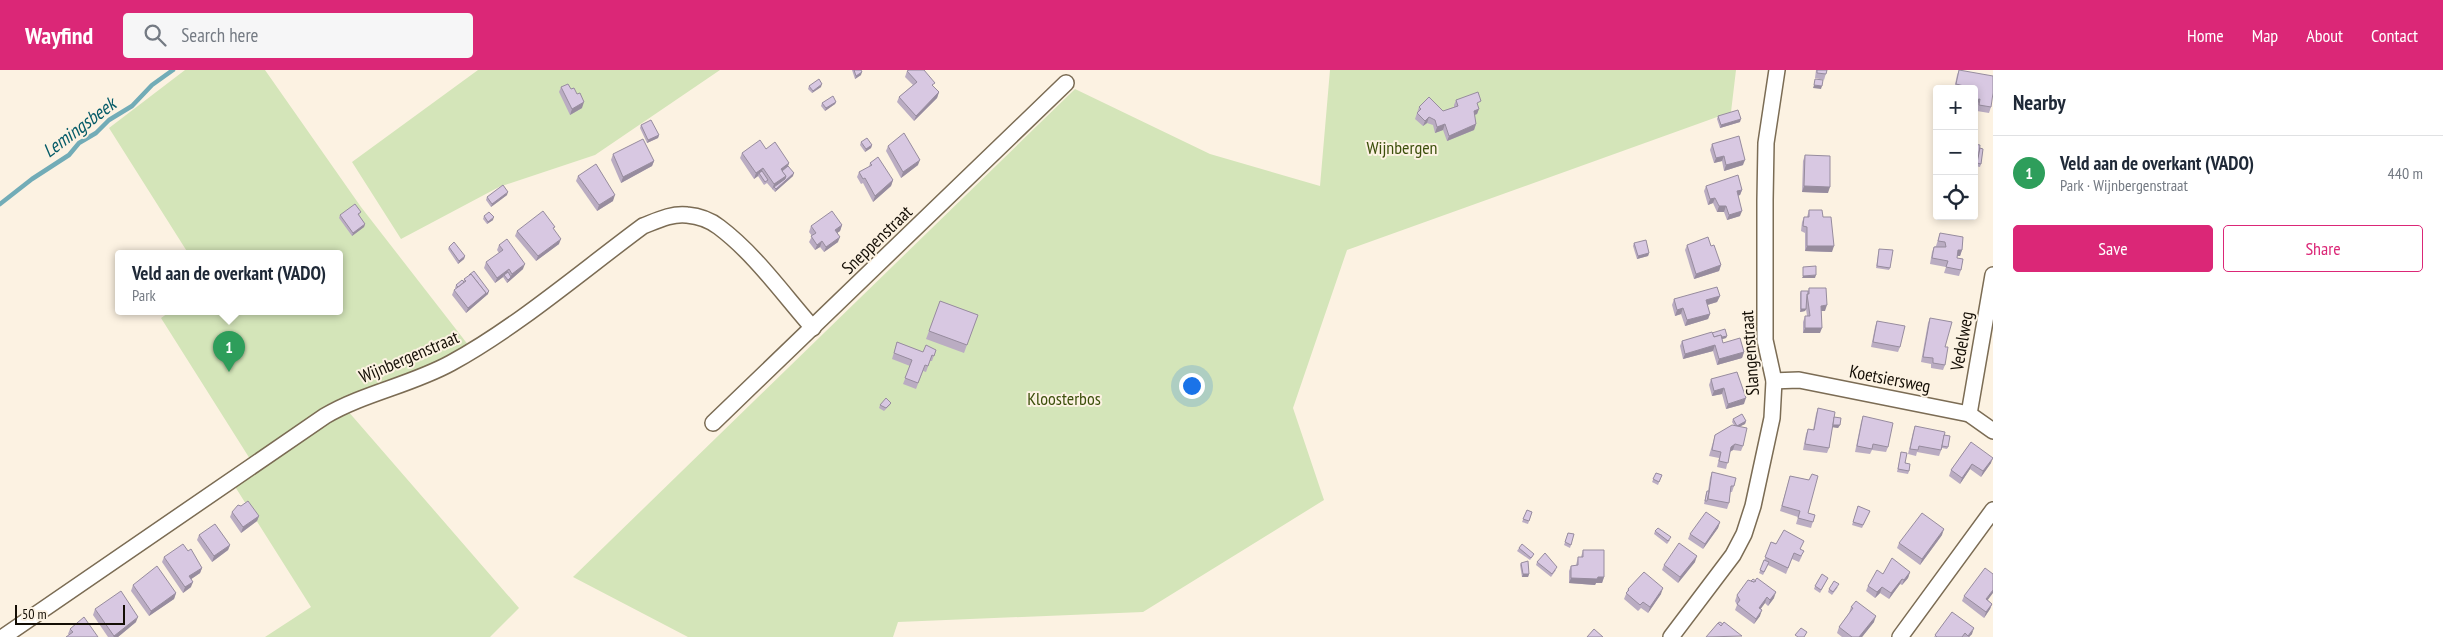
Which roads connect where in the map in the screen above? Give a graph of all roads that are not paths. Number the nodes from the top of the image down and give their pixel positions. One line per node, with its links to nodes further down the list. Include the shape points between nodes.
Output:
1 (1778, 70): 5 (street, Slangenstraat, via 1766,143 1765,200 1765,340)
2 (1066, 83): 4 (street, Sneppenstraat)
3 (1993, 275): 6 (street, Vedelweg)
4 (813, 328): 7 (street, Sneppenstraat); 10 (street, Wijnbergenstraat, via 739,244 718,225 685,214 642,226 484,344 449,365 344,405 325,416)
5 (1774, 381): 6 (street, Koetsiersweg, via 1799,380); 11 (street, Slangenstraat, via 1772,418 1744,534 1733,555)
6 (1969, 414): 8 (street, Koetsiersweg)
7 (713, 423)
8 (1993, 431)
9 (1993, 510): 12 (street)
10 (3, 637)
11 (1671, 637)
12 (1900, 637)

